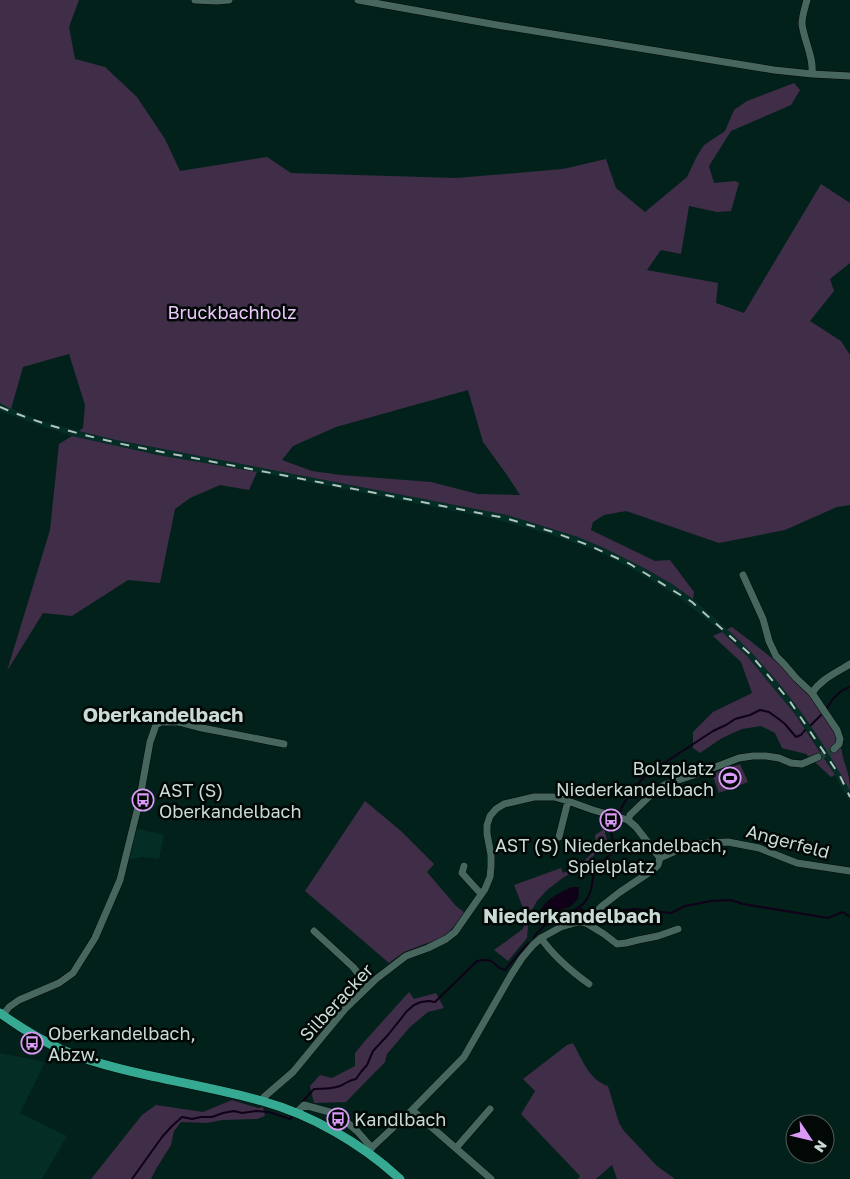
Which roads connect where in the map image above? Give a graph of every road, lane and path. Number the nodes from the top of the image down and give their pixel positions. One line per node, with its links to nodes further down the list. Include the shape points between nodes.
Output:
1 (195, 0): 2 (street)
2 (229, 0)
3 (358, 0): 5 (street)
4 (807, 0): 5 (street, via 802,22 813,64)
5 (812, 74): 6 (street)
6 (850, 76)
7 (742, 575): 9 (street, via 776,656)
8 (850, 664): 9 (street, via 821,681)
9 (812, 693): 11 (street, via 837,730 840,739)
10 (284, 744): 26 (street, via 179,722 170,712 156,725 120,880 95,938 73,973 19,1000)
11 (834, 748)
12 (818, 757): 14 (street, via 802,764 766,756 739,758 657,789)
13 (568, 801): 14 (street, Silberacker); 15 (street); 19 (street, Silberacker, via 534,797 496,809 487,825 492,867)
14 (628, 820): 16 (street)
15 (559, 837)
16 (660, 858): 18 (street, Angerfeld, via 689,846 728,842 759,848 797,863); 20 (street, Angerfeld, via 653,870 602,906)
17 (464, 866): 19 (street, via 462,873)
18 (850, 871)
19 (482, 894): 25 (street, Silberacker, via 455,932 406,956)
20 (586, 923): 21 (street, via 617,944); 23 (street, via 561,927)
21 (678, 929)
22 (314, 931): 25 (street, via 353,967)
23 (541, 938): 24 (street, via 550,951); 29 (street, via 514,969 464,1057)
24 (589, 984)
25 (368, 986): 27 (street, Silberacker, via 293,1072)
26 (1, 1015): 27 (main road, via 80,1057)
27 (262, 1101): 30 (main road)
28 (490, 1109): 31 (street)
29 (412, 1110): 31 (street); 32 (street)
30 (296, 1113): 32 (main road); 32 (street, via 304,1105 337,1114 357,1131)
31 (456, 1148): 34 (street)
32 (370, 1150): 33 (main road)
33 (400, 1179)
34 (491, 1179)

